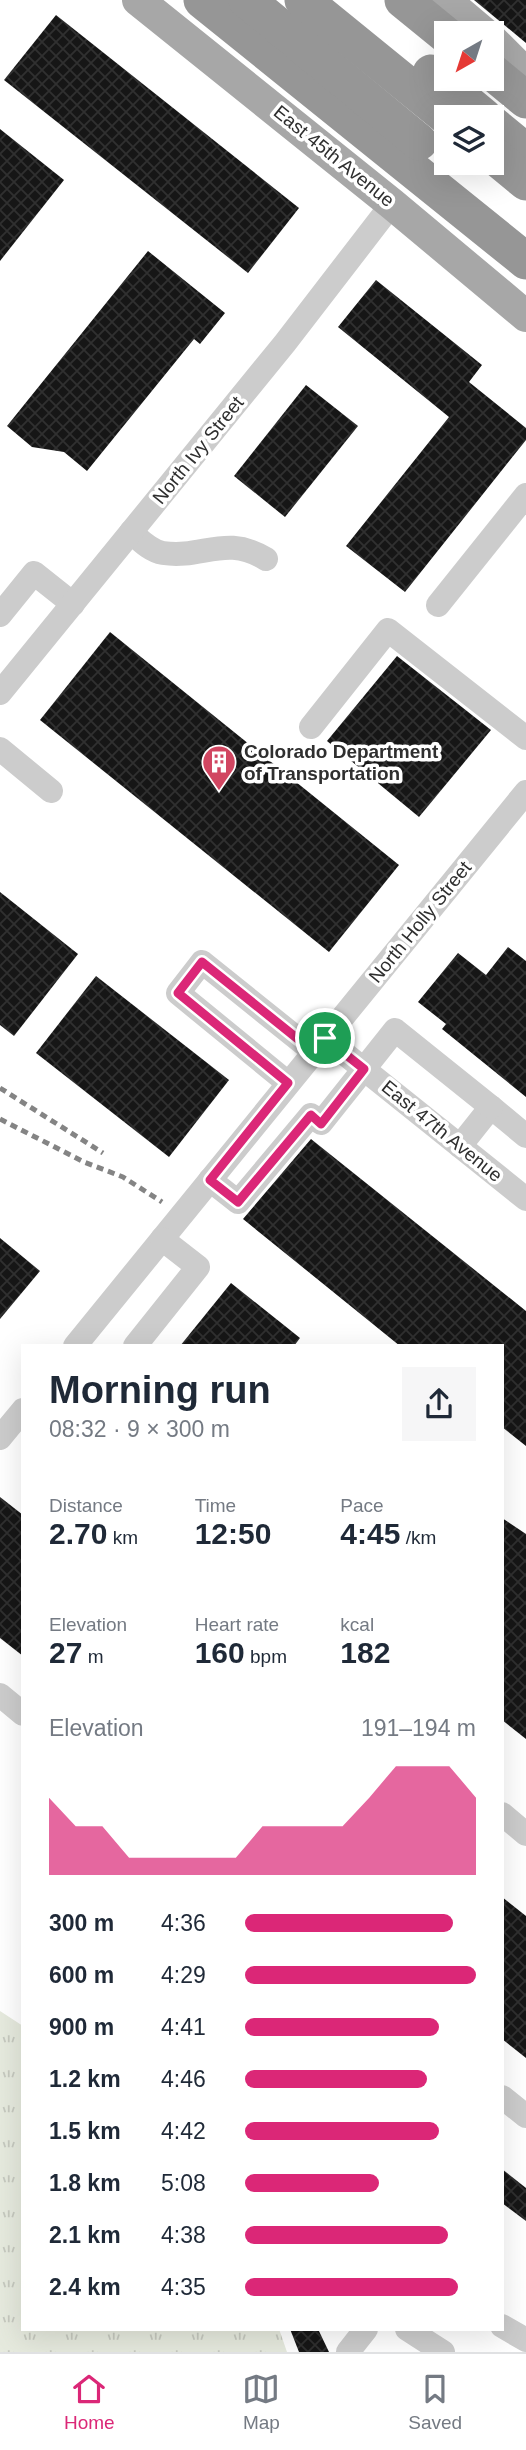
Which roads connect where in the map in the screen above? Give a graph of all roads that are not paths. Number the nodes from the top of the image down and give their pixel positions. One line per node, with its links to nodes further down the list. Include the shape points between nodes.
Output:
1 (138, 0): 21 (main road, East 45th Avenue)
2 (202, 0): 24 (highway)
3 (247, 0): 10 (highway)
4 (303, 0): 16 (highway)
5 (343, 0): 15 (highway)
6 (402, 0): 9 (highway)
7 (445, 0): 8 (main road)
8 (470, 21)
9 (434, 25)
10 (302, 45): 22 (highway); 23 (highway)
11 (504, 52): 12 (main road)
12 (526, 74)
13 (504, 82): 14 (highway)
14 (526, 100)
15 (470, 105)
16 (434, 106)
17 (504, 134): 18 (highway)
18 (526, 152)
19 (504, 164): 20 (highway)
20 (526, 182)
21 (392, 204): 25 (main road, East 45th Avenue); 27 (street, North Ivy Street)
22 (526, 232)
23 (526, 254)
24 (526, 261)
25 (526, 316)
26 (526, 495): 30 (street)
27 (131, 532): 28 (street, via 162,553 238,547); 29 (street, North Ivy Street)
28 (266, 559)
29 (73, 604): 31 (street, via 34,573); 32 (street, North Ivy Street)
30 (438, 605)
31 (0, 615)
32 (2, 686)
33 (311, 727): 34 (street, via 388,630)
34 (526, 738)
35 (0, 749): 36 (street)
36 (51, 791)
37 (526, 792): 38 (street, North Holly Street)
38 (319, 1045): 39 (street, East 47th Avenue); 40 (street, North Holly Street); 40 (street, East 47th Avenue, via 202,962 178,993)
39 (364, 1069): 41 (street, via 395,1030); 43 (street, East 47th Avenue); 44 (street, via 321,1124 311,1115 238,1202)
40 (288, 1083): 44 (street, North Holly Street)
41 (491, 1107): 42 (street); 43 (street)
42 (526, 1136)
43 (460, 1146): 45 (street, East 47th Avenue)
44 (210, 1180): 46 (street, North Holly Street)
45 (526, 1199)
46 (162, 1239): 47 (street, North Holly Street); 48 (street, via 198,1267)
47 (77, 1344)
48 (137, 1344)
49 (0, 1695): 50 (street)
50 (21, 1712)
51 (504, 1817): 52 (street)
52 (526, 1834)
53 (504, 2099): 54 (street)
54 (526, 2116)
55 (504, 2327): 58 (street)
56 (364, 2331): 59 (street)
57 (410, 2331): 60 (street)
58 (526, 2340)
59 (348, 2352)
60 (443, 2352)

